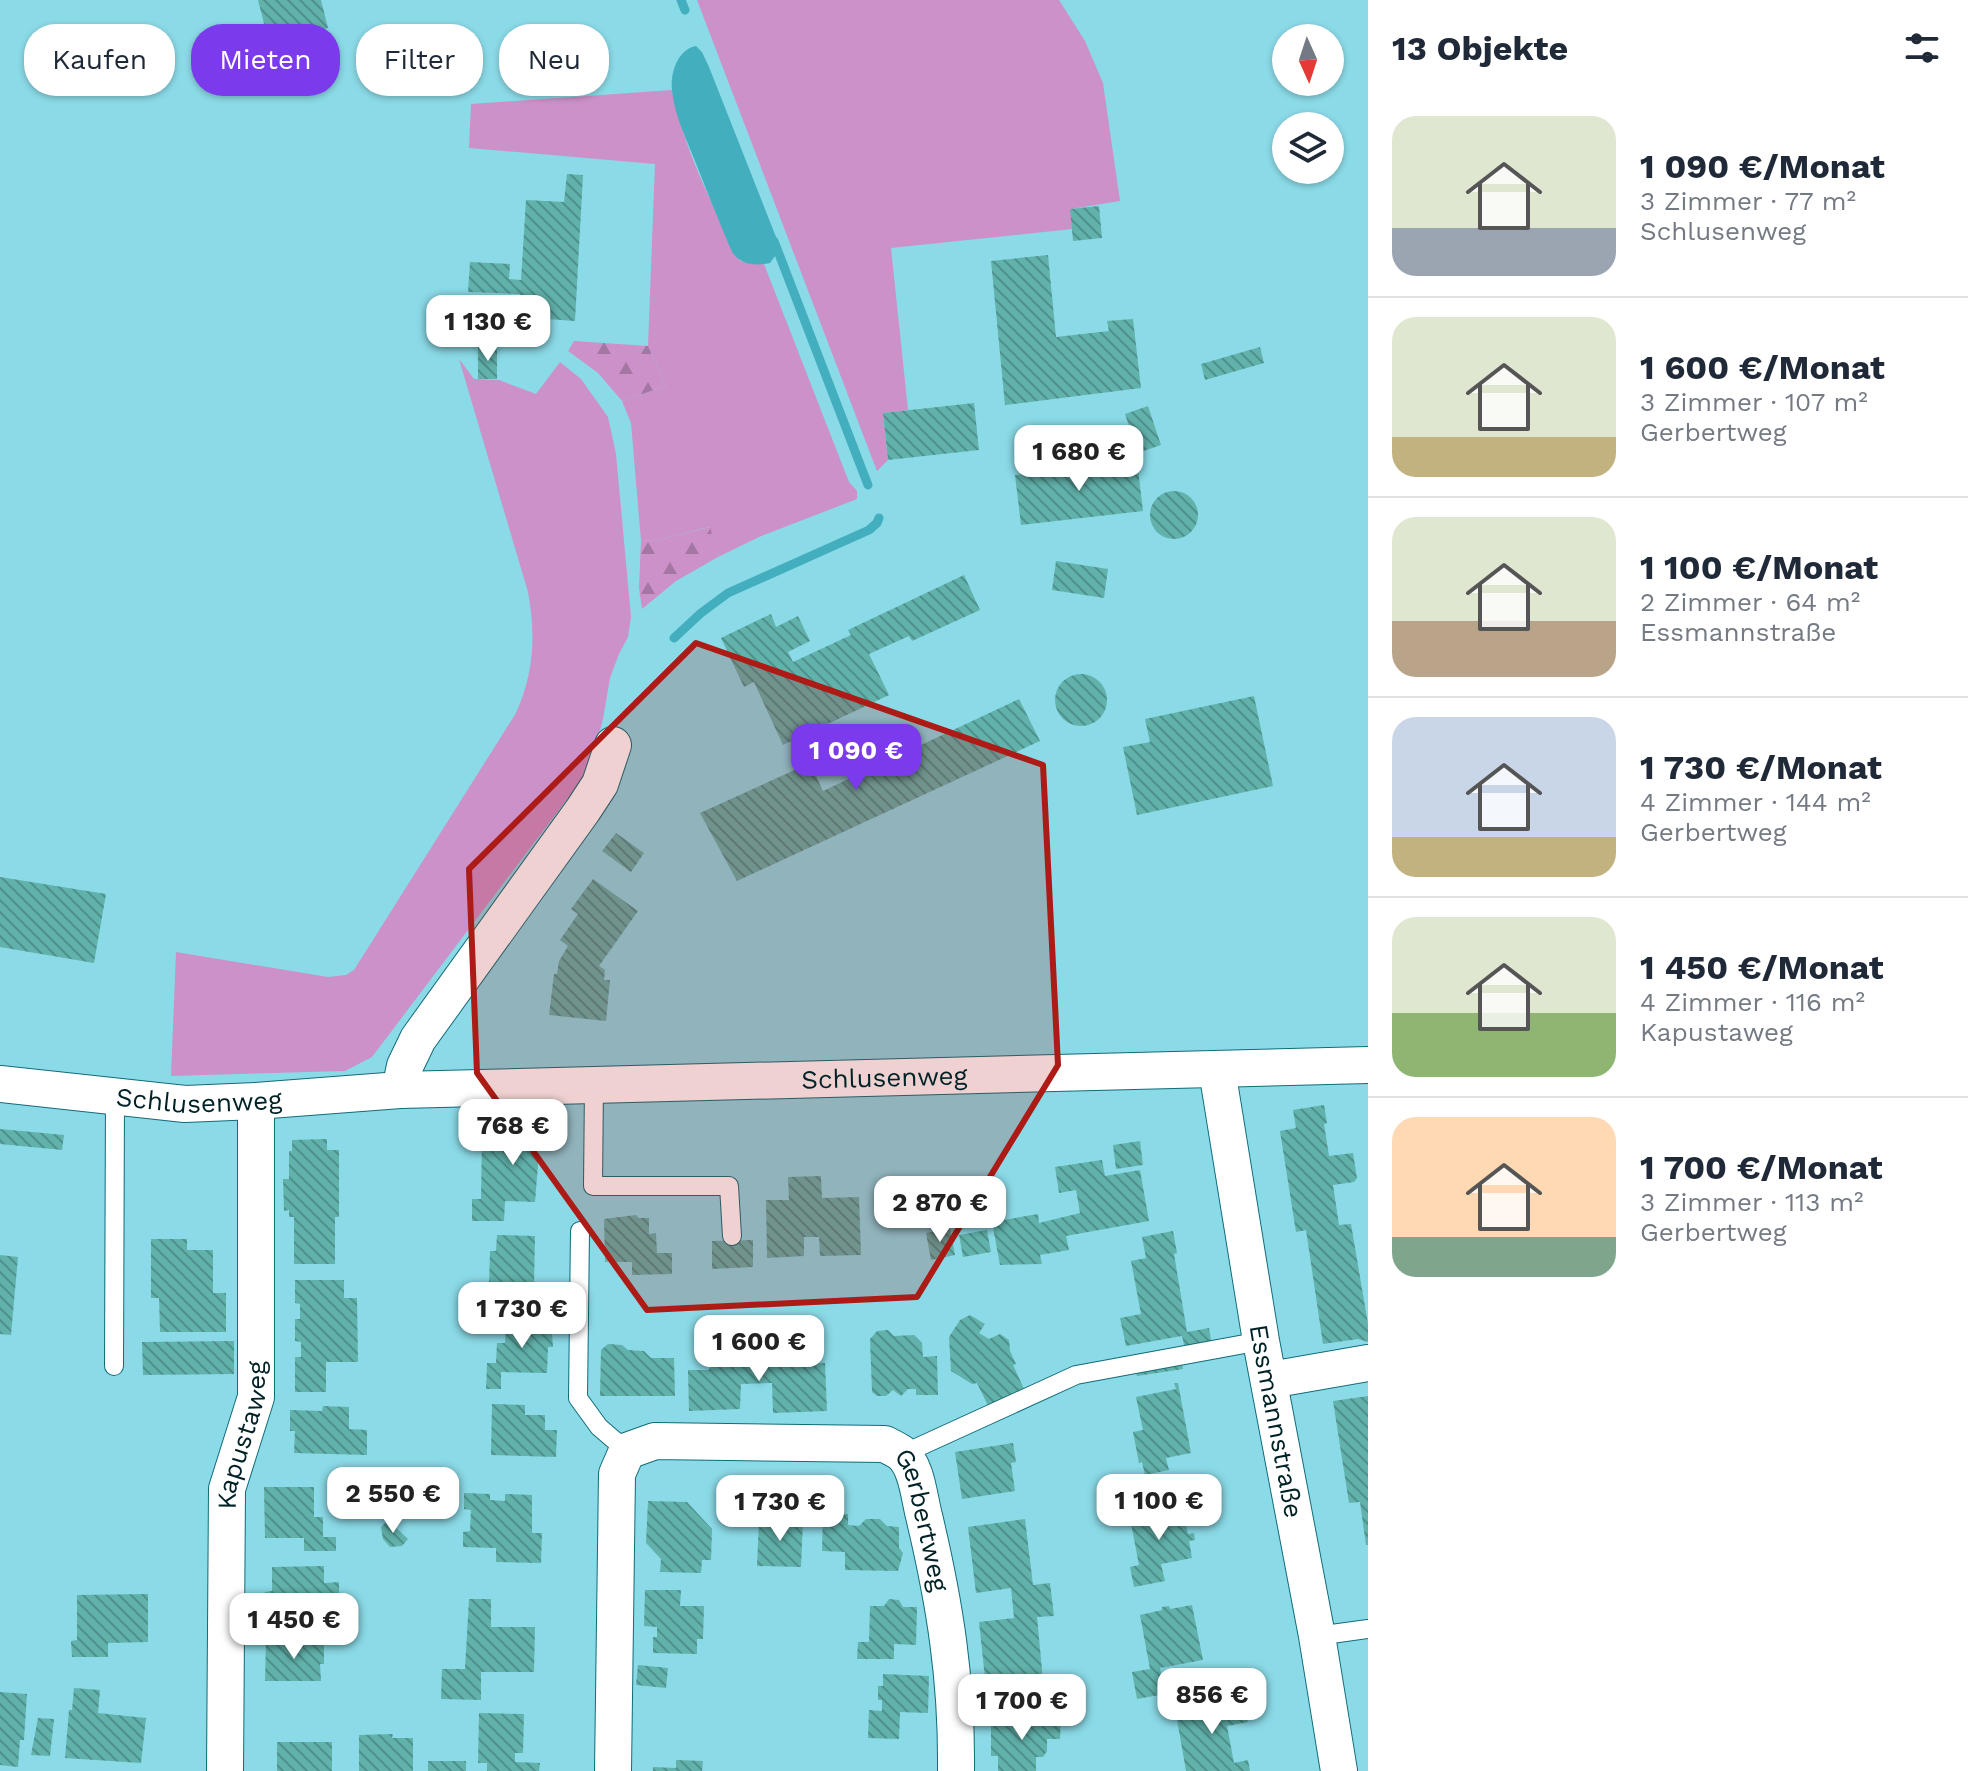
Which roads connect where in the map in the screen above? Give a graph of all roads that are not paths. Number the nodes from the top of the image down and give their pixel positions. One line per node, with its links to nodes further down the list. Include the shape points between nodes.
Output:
1 (613, 745): 6 (street, via 600,784 583,810 418,1039)
2 (1368, 1065): 3 (street, Schlusenweg)
3 (1217, 1070): 5 (street, Schlusenweg); 11 (street, Essmannstraße)
4 (0, 1084): 7 (street, Schlusenweg)
5 (594, 1085): 6 (street, Schlusenweg); 10 (lane, via 593,1186 729,1186)
6 (400, 1090): 8 (street, Schlusenweg)
7 (115, 1098): 8 (street, Schlusenweg, via 175,1104); 13 (lane)
8 (256, 1101): 19 (street, Kapustaweg, via 256,1397 227,1489)
9 (580, 1231): 15 (lane, via 578,1398 599,1427)
10 (732, 1236)
11 (1261, 1341): 14 (street, Essmannstraße); 16 (lane, via 1076,1375)
12 (1368, 1363): 14 (street)
13 (114, 1366)
14 (1270, 1380): 18 (street, Essmannstraße)
15 (627, 1451): 16 (street, Gerbertweg, via 655,1441 885,1444); 20 (street, via 617,1474)
16 (903, 1454): 21 (street, Gerbertweg, via 915,1478 939,1579 950,1645)
17 (1368, 1629): 18 (lane)
18 (1317, 1636): 22 (street, Essmannstraße)
19 (225, 1771)
20 (613, 1771)
21 (956, 1771)
22 (1339, 1771)

